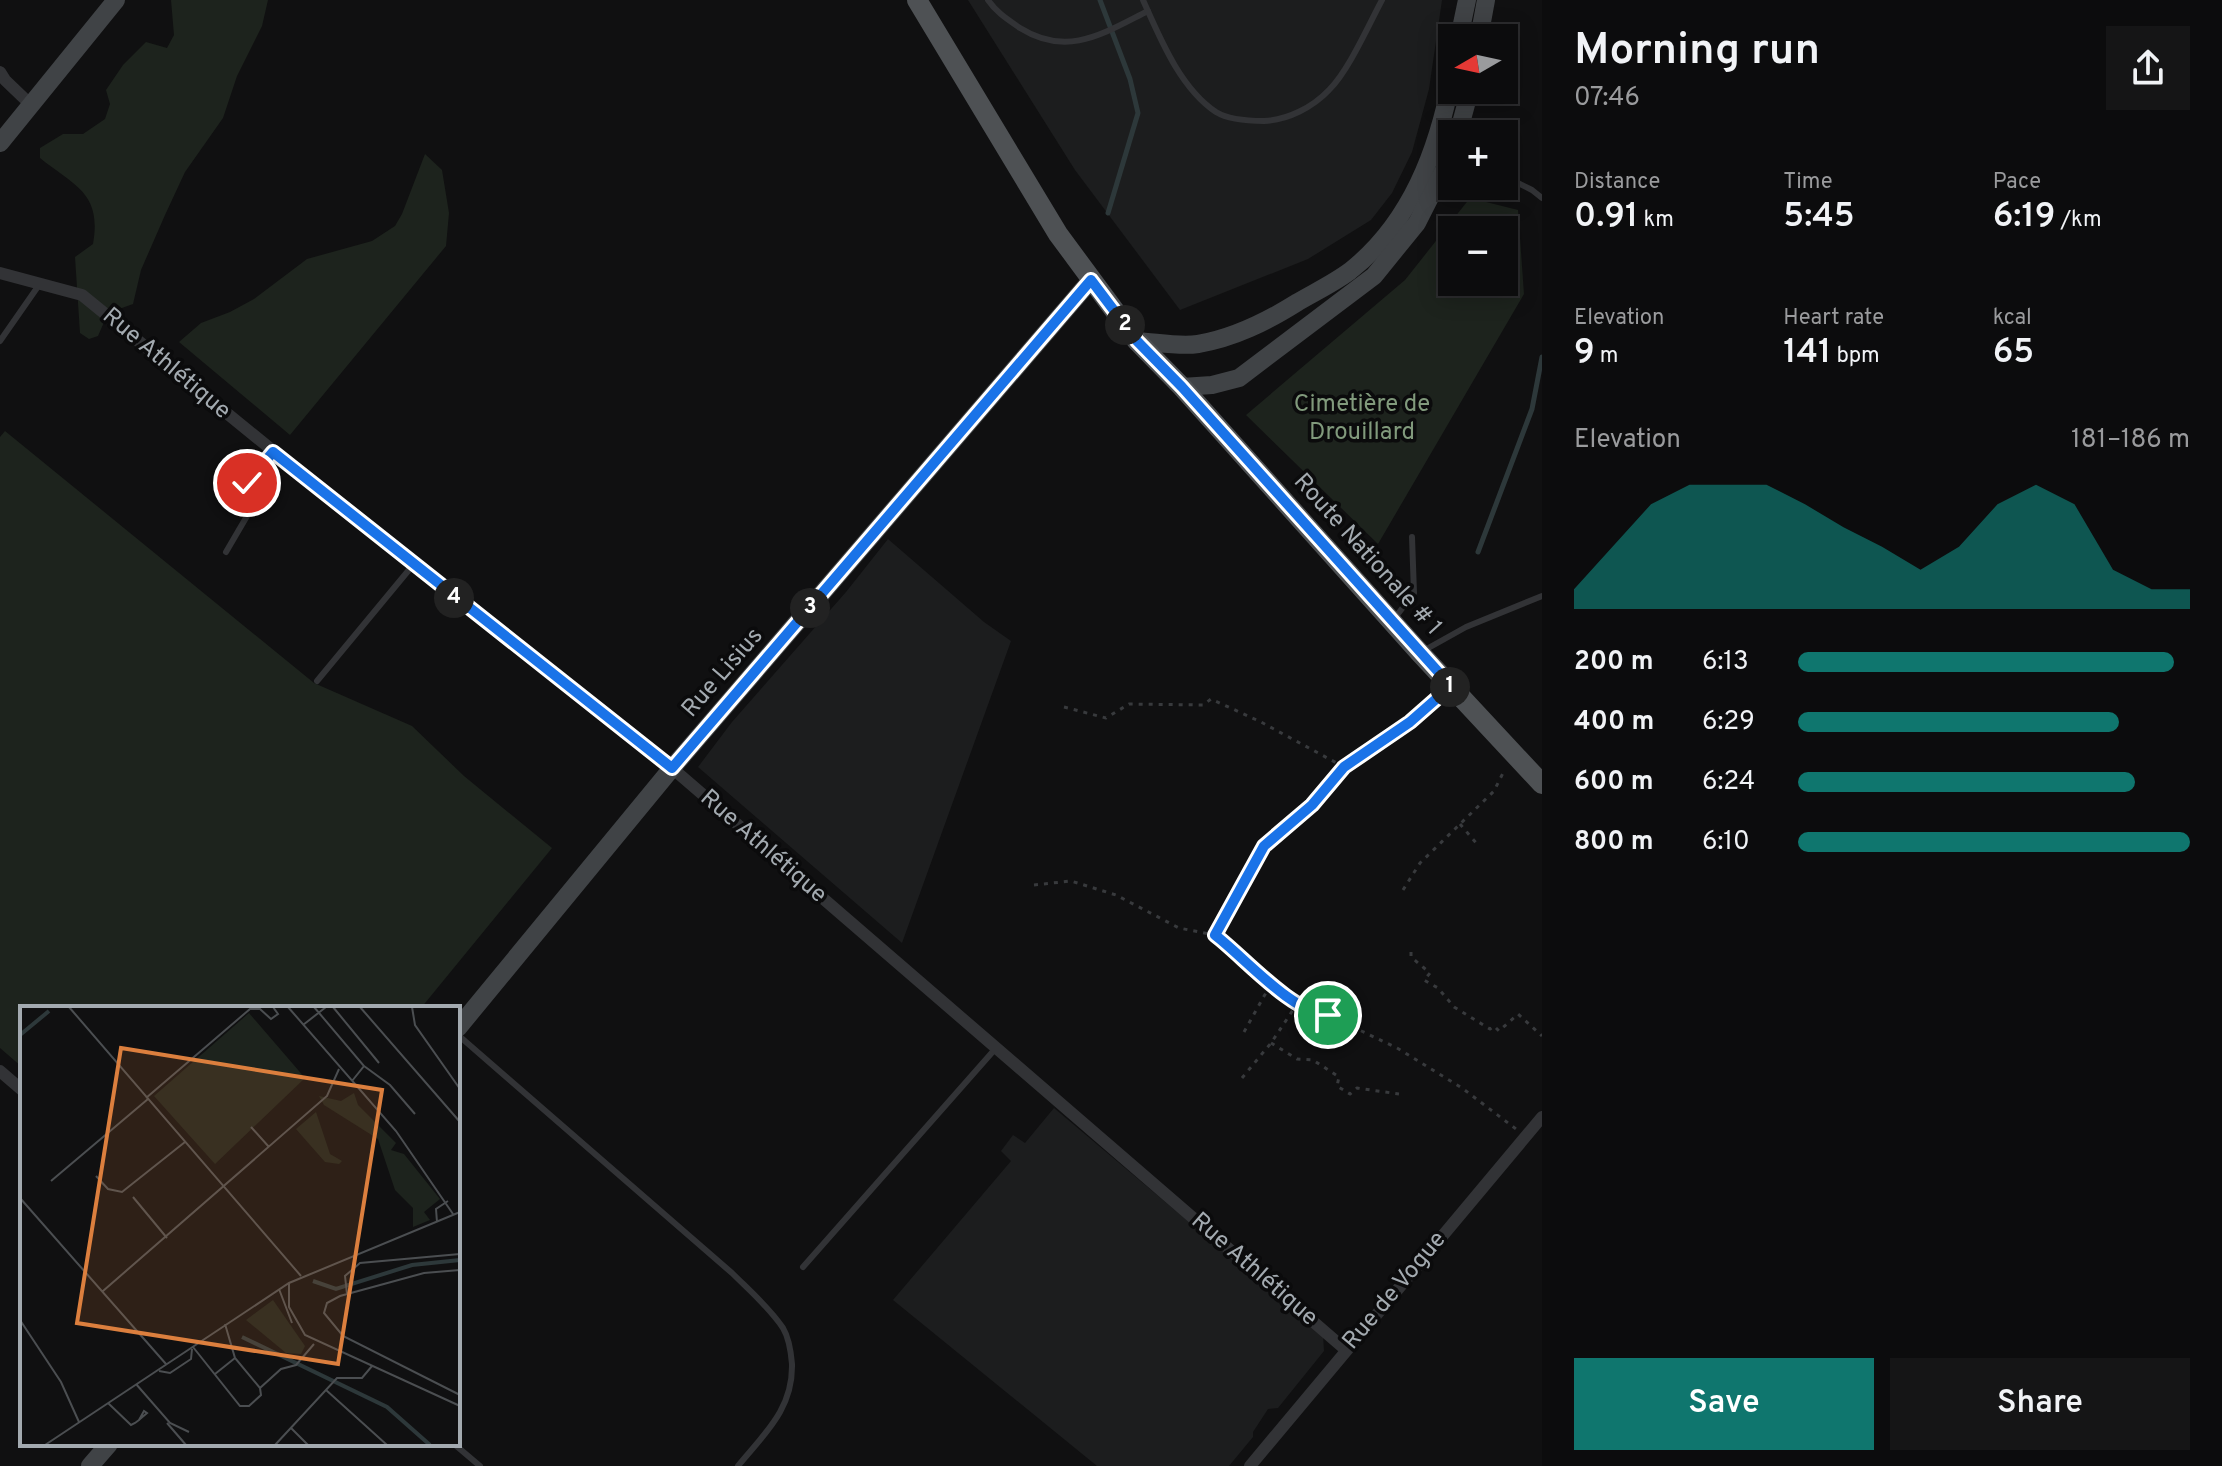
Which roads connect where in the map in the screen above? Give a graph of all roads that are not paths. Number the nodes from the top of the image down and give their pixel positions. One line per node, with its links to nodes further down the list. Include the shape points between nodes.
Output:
1 (116, 0): 12 (street)
2 (917, 0): 19 (main road, Route Nationale # 1)
3 (988, 0): 8 (lane, via 996,12 1052,42 1098,36)
4 (1143, 0): 8 (lane)
5 (1382, 0): 8 (lane, via 1331,89 1308,108 1275,121 1218,113 1192,88 1165,49)
6 (1467, 0): 9 (street)
7 (1486, 0): 10 (street)
8 (1148, 11)
9 (1462, 24)
10 (1482, 24)
11 (0, 72): 12 (street)
12 (30, 104): 14 (street)
13 (1444, 104): 22 (street, via 1409,205 1350,271 1234,335 1195,345)
14 (0, 143)
15 (1438, 182): 23 (street, via 1417,223 1374,276 1239,378)
16 (1518, 183): 17 (lane)
17 (1542, 198)
18 (0, 273): 20 (street, Rue Athlétique)
19 (1088, 278): 22 (main road, Route Nationale # 1); 32 (street, Rue Lisius)
20 (40, 284): 21 (lane); 24 (street, Rue Athlétique, via 82,295)
21 (0, 341)
22 (1137, 341): 23 (main road, Route Nationale # 1)
23 (1182, 387): 29 (main road, Route Nationale # 1)
24 (273, 452): 26 (lane, via 247,483 257,499); 27 (street, Rue Athlétique)
25 (1412, 537): 29 (lane, via 1414,593)
26 (226, 552)
27 (413, 565): 31 (lane); 32 (street, Rue Athlétique)
28 (1542, 596): 30 (lane, via 1466,627)
29 (1392, 622): 30 (main road, Route Nationale # 1)
30 (1420, 653): 33 (main road, Route Nationale # 1)
31 (317, 681)
32 (672, 768): 34 (street, Rue Lisius); 36 (street, Rue Athlétique)
33 (1542, 784)
34 (460, 1026)
35 (460, 1037): 46 (lane, via 732,1273 785,1331 792,1385 783,1410)
36 (996, 1048): 40 (lane); 41 (street, Rue Athlétique)
37 (0, 1071): 38 (street)
38 (20, 1088)
39 (1542, 1117): 41 (street, Rue de Vogue)
40 (803, 1267)
41 (1346, 1350): 47 (street, Rue de Vogue)
42 (107, 1446): 44 (street)
43 (456, 1446): 45 (lane)
44 (90, 1466)
45 (480, 1466)
46 (738, 1466)
47 (1250, 1466)

